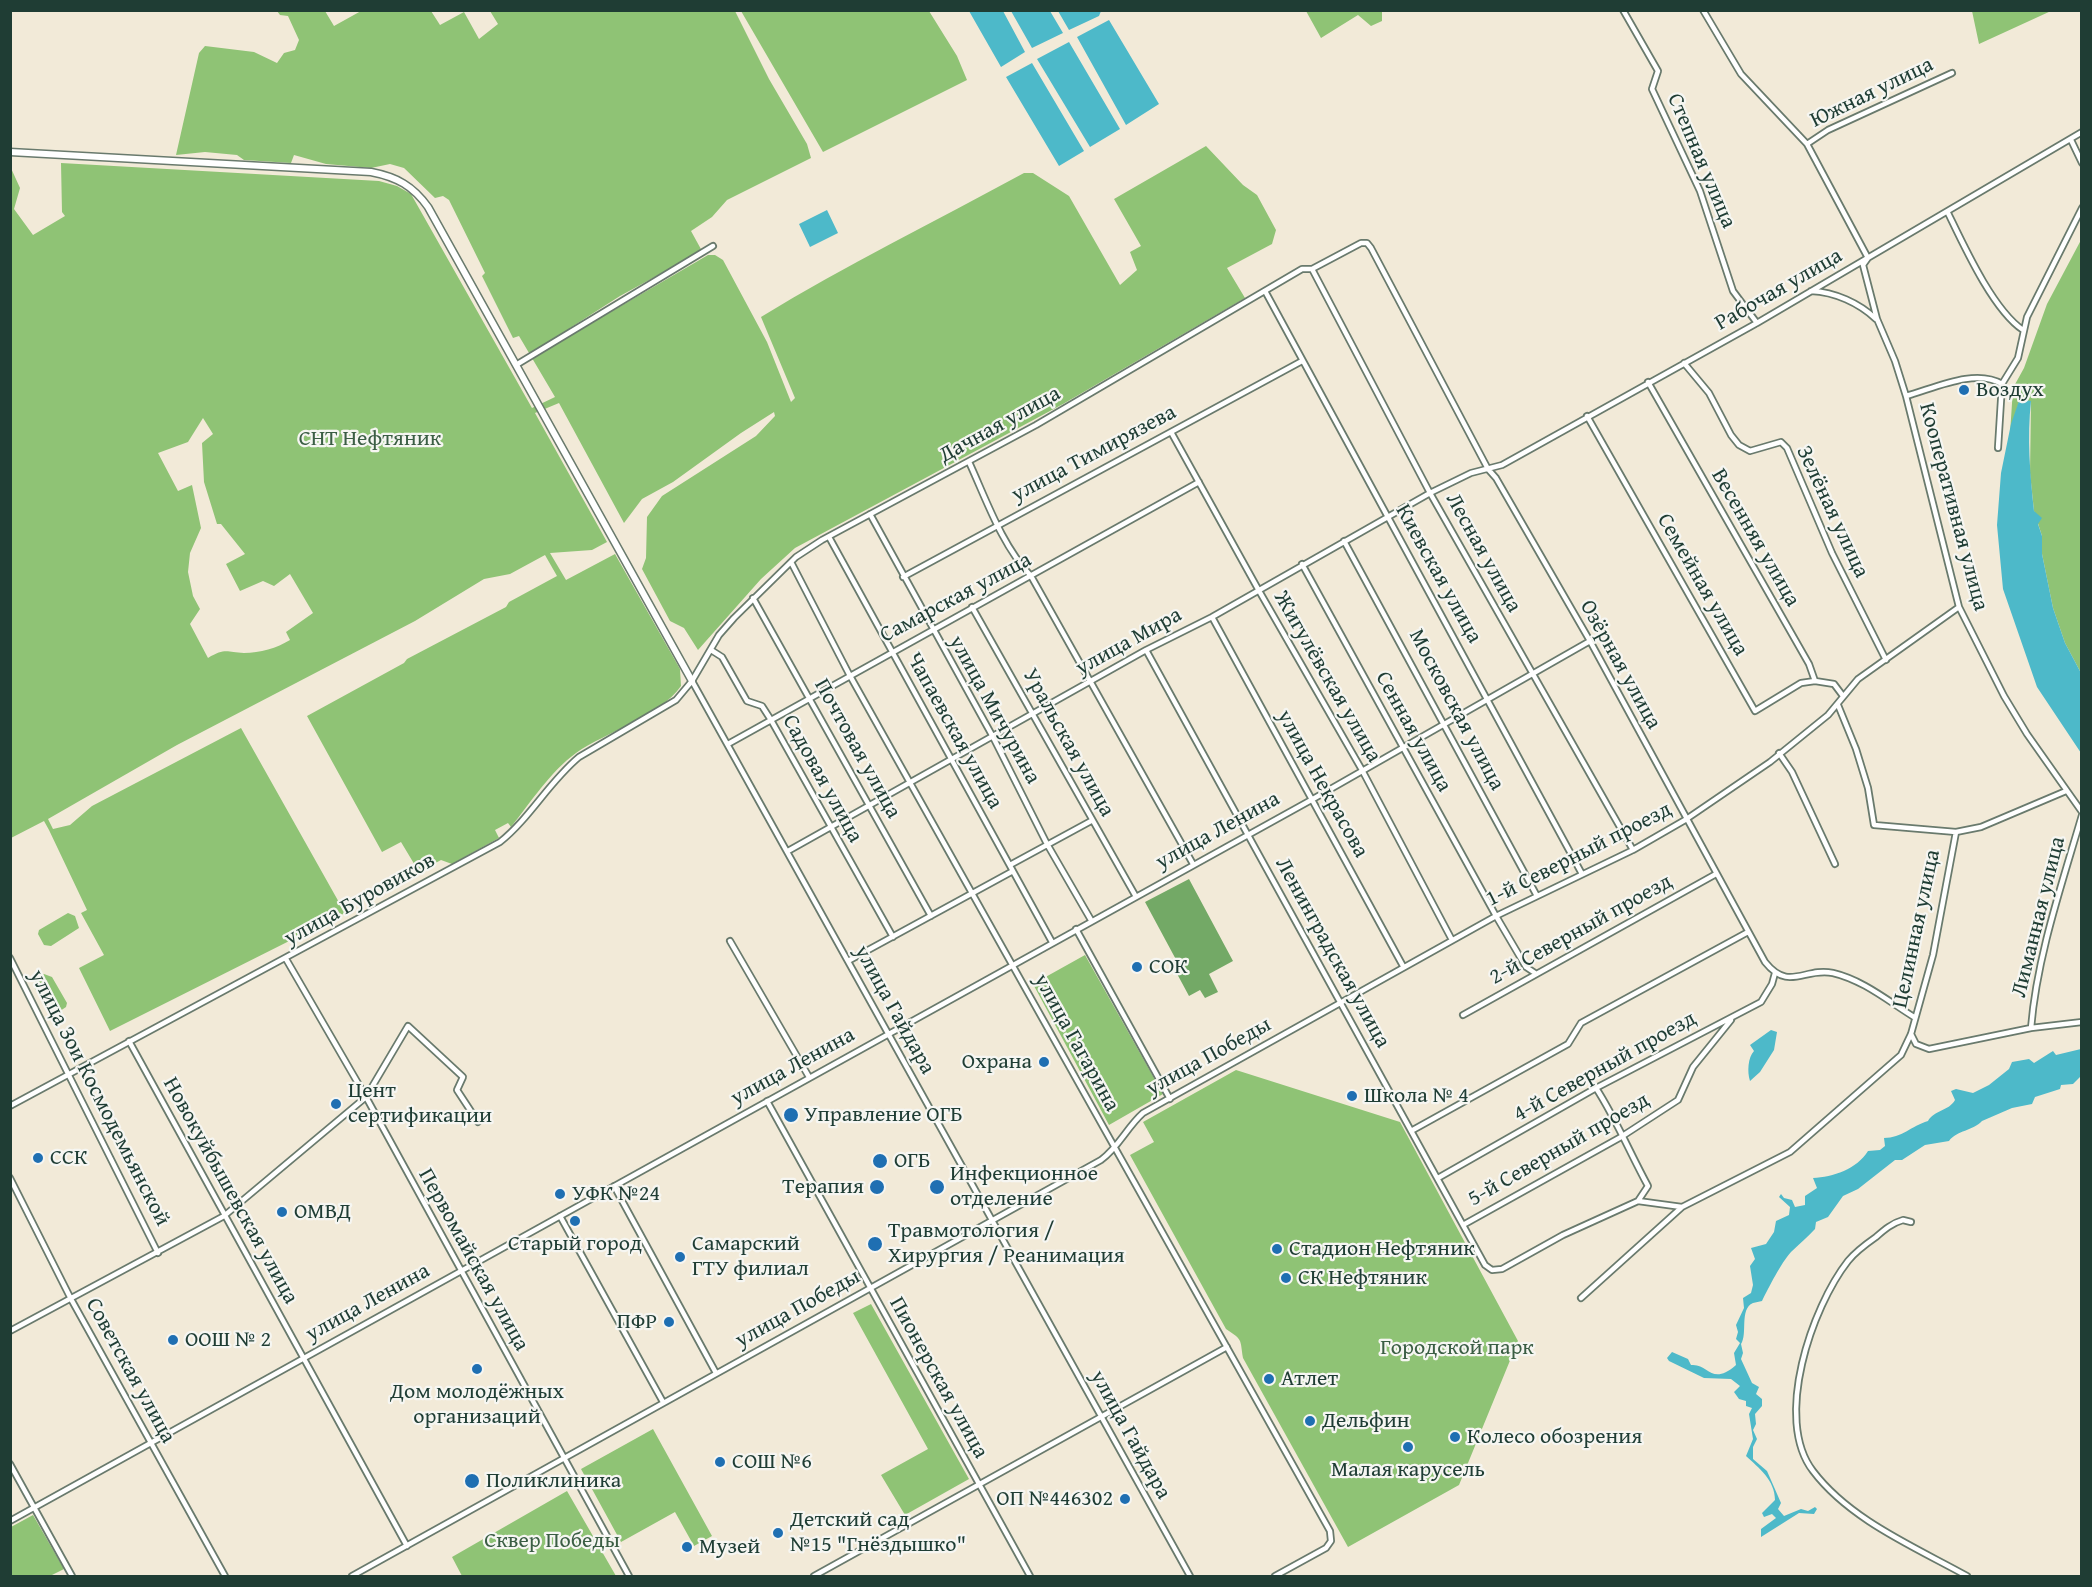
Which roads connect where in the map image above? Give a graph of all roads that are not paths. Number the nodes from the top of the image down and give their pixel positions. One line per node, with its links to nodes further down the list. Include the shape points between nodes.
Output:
1 (1623, 10): 18 (street, Степная улица, via 1658,71 1653,88 1700,191 1733,291)
2 (1703, 10): 6 (street, via 1741,74)
3 (1952, 73): 6 (street, Южная улица, via 1828,130)
4 (2082, 132): 5 (street, Рабочая улица)
5 (2071, 140): 8 (street); 10 (street, Рабочая улица)
6 (1807, 144): 13 (street)
7 (10, 152): 22 (street, via 371,172 396,179 418,193 428,207)
8 (2082, 163)
9 (2082, 208): 19 (street)
10 (1948, 213): 13 (street, Рабочая улица); 19 (street, via 1984,281 2014,324)
11 (1361, 243): 14 (street, Дачная улица); 30 (street, Озёрная улица, via 1371,248)
12 (713, 246): 22 (street)
13 (1868, 258): 16 (street, Рабочая улица); 17 (street, Кооперативная улица, via 1863,265)
14 (1312, 268): 15 (street, Дачная улица, via 1302,269); 32 (street, Лесная улица)
15 (1265, 291): 20 (street, Киевская улица); 29 (street, Дачная улица)
16 (1811, 291): 17 (street, via 1836,295); 18 (street, Рабочая улица)
17 (1877, 320): 25 (street, Кооперативная улица)
18 (1757, 323): 21 (street, Рабочая улица)
19 (2023, 330): 24 (street, via 2018,358)
20 (1302, 361): 27 (street, улица Тимирязева); 34 (street, Киевская улица)
21 (1684, 363): 23 (street, Рабочая улица); 52 (street, Зелёная улица, via 1709,393 1739,445 1750,451 1781,442 1787,448 1832,553)
22 (516, 365): 55 (street)
23 (1648, 382): 26 (street, Рабочая улица); 56 (street, Весенняя улица, via 1809,664)
24 (2002, 384): 25 (street, via 1993,378 1978,377); 28 (street)
25 (1906, 396): 45 (street, Кооперативная улица)
26 (1587, 416): 30 (street, Рабочая улица, via 1502,465); 56 (street, Семейная улица, via 1755,711 1801,683)
27 (1172, 432): 31 (street, Жигулёвская улица); 35 (street, улица Тимирязева)
28 (1998, 448)
29 (969, 462): 33 (street, Дачная улица); 35 (street)
30 (1488, 469): 32 (street, улица Мира, via 1471,473); 48 (street, Озёрная улица)
31 (1199, 482): 40 (street, Самарская улица); 42 (street, Жигулёвская улица)
32 (1430, 494): 34 (street, улица Мира); 54 (street, Лесная улица)
33 (870, 514): 36 (street, Дачная улица); 41 (street, улица Мичурина)
34 (1387, 518): 37 (street, улица Мира); 60 (street, Киевская улица)
35 (998, 523): 40 (street); 41 (street, улица Тимирязева)
36 (829, 537): 38 (street, Дачная улица); 51 (street, Чапаевская улица)
37 (1344, 541): 39 (street, улица Мира); 64 (street, Московская улица)
38 (791, 562): 43 (street, Дачная улица); 53 (street, улица Гагарина)
39 (1302, 564): 42 (street, улица Мира); 67 (street, Сенная улица)
40 (1031, 576): 44 (street, Самарская улица); 57 (street)
41 (903, 577): 47 (street, улица Мичурина)
42 (1258, 589): 46 (street, улица Мира); 70 (street, Жигулёвская улица)
43 (753, 598): 49 (street, Дачная улица, via 723,630); 59 (street, Почтовая улица)
44 (972, 607): 47 (street, Самарская улица); 62 (street, Уральская улица)
45 (1959, 607): 52 (street, 1-й Северный проезд); 72 (street, Кооперативная улица, via 2004,696)
46 (1212, 617): 50 (street, улица Мира); 73 (street, улица Некрасова)
47 (931, 629): 51 (street, Самарская улица); 65 (street, улица Мичурина)
48 (1590, 641): 54 (street, улица Ленина); 76 (street, Озёрная улица)
49 (711, 650): 55 (street, Дачная улица); 63 (street, Садовая улица, via 722,657 747,701 762,706)
50 (1146, 650): 57 (street, улица Мира); 80 (street, Ленинградская улица)
51 (891, 652): 53 (street, Самарская улица); 69 (street, Чапаевская улица)
52 (1886, 660): 58 (street, 1-й Северный проезд, via 1858,679)
53 (849, 674): 59 (street, Самарская улица); 71 (street, улица Гагарина)
54 (1532, 675): 60 (street, улица Ленина); 82 (street, Лесная улица)
55 (692, 681): 66 (street, улица Гайдара); 103 (street, улица Буровиков, via 676,700 566,768 500,842)
56 (1815, 681): 58 (street, via 1834,684)
57 (1091, 682): 62 (street, улица Мира); 84 (street)
58 (1843, 696): 61 (street, 1-й Северный проезд)
59 (809, 697): 63 (street, Самарская улица); 74 (street, Почтовая улица)
60 (1489, 699): 64 (street, улица Ленина); 88 (street, Киевская улица)
61 (1838, 705): 68 (street, 1-й Северный проезд); 79 (street, Целинная улица, via 1868,788 1874,825)
62 (1033, 715): 65 (street, улица Мира); 77 (street, Уральская улица)
63 (771, 720): 66 (street, Самарская улица); 78 (street, Садовая улица)
64 (1445, 724): 67 (street, улица Ленина); 92 (street, Московская улица)
65 (993, 738): 69 (street, улица Мира); 81 (street, улица Мичурина)
66 (728, 744): 83 (street, улица Гайдара)
67 (1403, 747): 70 (street, улица Ленина); 94 (street, Сенная улица)
68 (1779, 753): 76 (street, 1-й Северный проезд); 85 (street, via 1792,772)
69 (952, 760): 71 (street, улица Мира); 86 (street, Чапаевская улица)
70 (1362, 770): 73 (street, улица Ленина); 99 (street, Жигулёвская улица)
71 (910, 783): 74 (street, улица Мира); 90 (street, улица Гагарина)
72 (2066, 791): 75 (street, Кооперативная улица); 79 (street, Целинная улица, via 1990,823)
73 (1313, 799): 80 (street, улица Ленина); 106 (street, улица Некрасова)
74 (870, 806): 78 (street, улица Мира); 93 (street, Почтовая улица)
75 (2082, 813): 114 (street, Лиманная улица, via 2051,924)
76 (1686, 820): 82 (street, 1-й Северный проезд); 89 (street, Озёрная улица)
77 (1091, 821): 81 (street); 91 (street, Уральская улица)
78 (830, 828): 83 (street, улица Мира); 98 (street, Садовая улица)
79 (1956, 832): 112 (street, Целинная улица, via 1933,956)
80 (1247, 833): 84 (street, улица Ленина); 109 (street, Ленинградская улица)
81 (1047, 844): 86 (street); 95 (street, улица Мичурина)
82 (1633, 850): 88 (street, 1-й Северный проезд)
83 (788, 851): 104 (street, улица Гайдара)
84 (1194, 864): 91 (street, улица Ленина)
85 (1835, 864)
86 (1010, 866): 87 (street, Чапаевская улица)
87 (1013, 872): 90 (street); 101 (street, Чапаевская улица)
88 (1581, 874): 92 (street, 1-й Северный проезд)
89 (1716, 874): 97 (street, Озёрная улица); 107 (street, 2-й Северный проезд)
90 (971, 894): 93 (street); 105 (street, улица Гагарина)
91 (1135, 895): 95 (street, улица Ленина)
92 (1537, 896): 94 (street, 1-й Северный проезд)
93 (931, 916): 98 (street)
94 (1496, 916): 99 (street, 1-й Северный проезд); 107 (street, Сенная улица, via 1526,967)
95 (1091, 920): 96 (street, улица Ленина)
96 (1076, 929): 101 (street, улица Ленина); 122 (street)
97 (1748, 932): 108 (street, Озёрная улица); 126 (street, via 1581,1023 1568,1044)
98 (893, 937): 104 (street)
99 (1452, 940): 106 (street, 1-й Северный проезд)
100 (730, 941): 119 (street)
101 (1052, 942): 105 (street, улица Ленина)
102 (10, 958): 118 (street, улица Зои Космодемьянской)
103 (286, 959): 117 (street, улица Буровиков); 121 (street, Первомайская улица)
104 (848, 961): 115 (street, улица Гайдара)
105 (1012, 965): 115 (street, улица Ленина); 128 (street, улица Гагарина)
106 (1403, 966): 109 (street, 1-й Северный проезд)
107 (1535, 973): 110 (street, 2-й Северный проезд)
108 (1775, 973): 111 (street, 4-й Северный проезд, via 1761,1002); 112 (street, via 1792,978 1819,972 1839,975)
109 (1341, 1002): 122 (street, улица Победы); 126 (street, Ленинградская улица)
110 (1463, 1015)
111 (1734, 1016): 120 (street, 4-й Северный проезд); 127 (street, 5-й Северный проезд, via 1694,1067 1678,1100)
112 (1914, 1017): 116 (street, Целинная улица)
113 (2082, 1022): 114 (street, Целинная улица)
114 (2031, 1028): 116 (street, Целинная улица, via 1929,1048 1916,1044)
115 (887, 1033): 119 (street, улица Ленина); 136 (street, улица Гайдара)
116 (1911, 1034): 133 (street, Целинная улица, via 1901,1055 1790,1152)
117 (129, 1041): 118 (street, улица Буровиков); 134 (street, Новокуйбышевская улица)
118 (67, 1075): 124 (street, улица Буровиков); 139 (street, улица Зои Космодемьянской)
119 (809, 1077): 123 (street, улица Ленина)
120 (1596, 1088): 127 (street, via 1614,1116); 130 (street, 4-й Северный проезд)
121 (366, 1097): 125 (street, via 408,1026 463,1077 456,1090); 134 (street); 140 (street, Первомайская улица)
122 (1170, 1098): 128 (street, улица Победы, via 1130,1124)
123 (767, 1101): 131 (street, улица Ленина); 141 (street, Пионерская улица)
124 (10, 1106)
125 (478, 1122)
126 (1412, 1131): 130 (street, Ленинградская улица)
127 (1621, 1137): 132 (street, via 1648,1186); 138 (street, 5-й Северный проезд)
128 (1116, 1147): 136 (street, улица Победы, via 1101,1160); 145 (street, улица Гагарина)
129 (10, 1178): 143 (street, Советская улица)
130 (1438, 1178): 138 (street, Ленинградская улица)
131 (614, 1186): 135 (street, улица Ленина); 147 (street)
132 (1638, 1200): 133 (street); 138 (street, Ленинградская улица, via 1502,1269 1492,1270 1485,1265)
133 (1683, 1207): 142 (street, Целинная улица)
134 (224, 1216): 139 (street); 146 (street, Новокуйбышевская улица)
135 (560, 1216): 140 (street, улица Ленина); 148 (street)
136 (993, 1220): 141 (street, улица Победы); 149 (street, улица Гайдара)
137 (1911, 1222): 165 (street, via 1903,1220 1890,1225 1854,1255 1828,1294 1800,1370 1798,1433 1812,1471 1842,1500 1868,1520)
138 (1463, 1225)
139 (158, 1252): 143 (street)
140 (460, 1272): 146 (street, улица Ленина); 151 (street, Первомайская улица)
141 (869, 1288): 147 (street, улица Победы); 153 (street, Пионерская улица)
142 (1581, 1298)
143 (71, 1299): 144 (street); 150 (street, Советская улица)
144 (10, 1331)
145 (1227, 1347): 149 (street); 164 (street, улица Гагарина, via 1330,1531 1331,1541 1326,1548)
146 (304, 1357): 150 (street, улица Ленина); 156 (street, Новокуйбышевская улица)
147 (716, 1373): 148 (street, улица Победы)
148 (663, 1402): 151 (street, улица Победы)
149 (1101, 1418): 153 (street); 163 (street, улица Гайдара)
150 (152, 1444): 154 (street, улица Ленина); 158 (street, Советская улица)
151 (563, 1458): 156 (street, улица Победы); 160 (street, Первомайская улица)
152 (10, 1464): 154 (street)
153 (979, 1485): 161 (street); 162 (street, Пионерская улица)
154 (34, 1507): 155 (street, улица Ленина); 157 (street)
155 (10, 1521)
156 (407, 1546): 159 (street, улица Победы)
157 (72, 1576)
158 (225, 1576)
159 (352, 1576)
160 (629, 1576)
161 (814, 1576)
162 (1030, 1576)
163 (1190, 1576)
164 (1275, 1576)
165 (1967, 1576)

